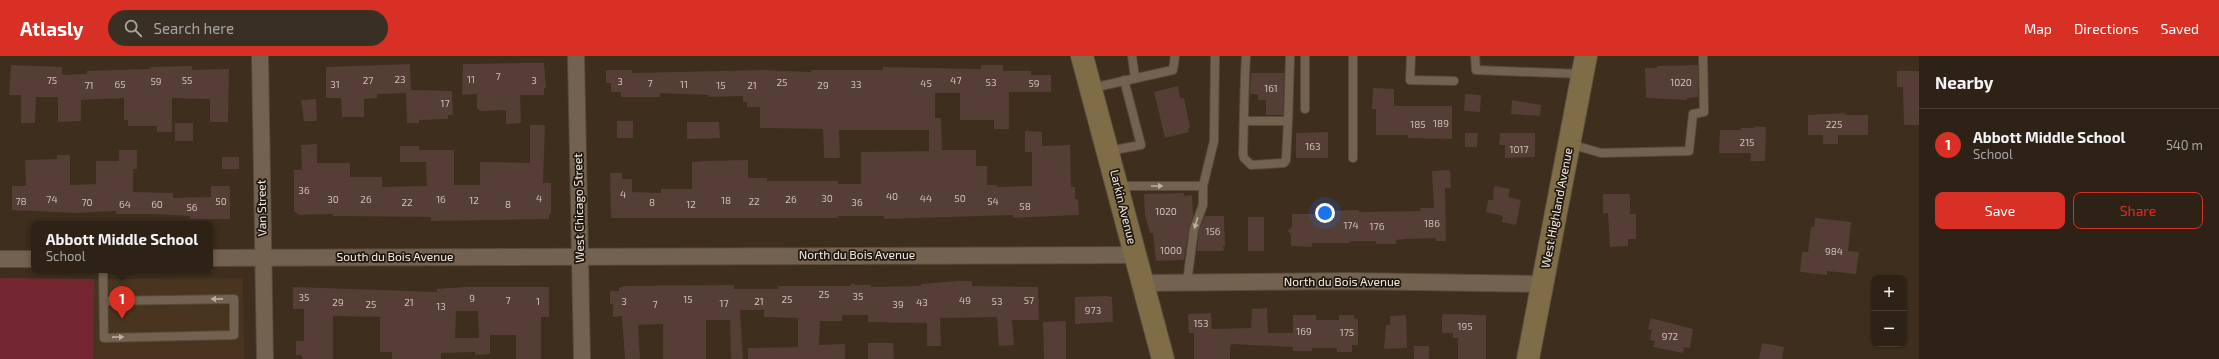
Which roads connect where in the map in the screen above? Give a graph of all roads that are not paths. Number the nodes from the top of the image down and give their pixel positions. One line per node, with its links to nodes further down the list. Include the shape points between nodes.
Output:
1 (260, 56): 29 (street, Van Street)
2 (576, 56): 28 (street, West Chicago Street)
3 (1082, 56): 18 (main road, Larkin Avenue)
4 (1132, 56): 15 (lane)
5 (1175, 56): 15 (lane, via 1173,70)
6 (1215, 56): 26 (lane, via 1214,141)
7 (1246, 56): 20 (lane)
8 (1290, 56): 21 (lane)
9 (1305, 56): 19 (lane)
10 (1353, 56): 24 (lane)
11 (1411, 56): 17 (lane, via 1410,80)
12 (1475, 56): 14 (lane, via 1476,70)
13 (1703, 56): 22 (lane, via 1704,112 1693,114 1689,151 1601,153)
14 (1585, 65): 22 (main road, West Highland Avenue)
15 (1135, 78): 16 (lane)
16 (1124, 80): 18 (lane); 23 (lane, via 1141,145)
17 (1454, 81)
18 (1091, 88): 23 (main road, Larkin Avenue)
19 (1305, 109)
20 (1244, 121): 21 (lane); 21 (lane, via 1243,154 1251,165 1284,163)
21 (1288, 121)
22 (1570, 144): 36 (main road, West Highland Avenue)
23 (1109, 151): 25 (main road, Larkin Avenue)
24 (1353, 158)
25 (1118, 186): 26 (lane, one-way to 26); 27 (main road, Larkin Avenue)
26 (1203, 186): 34 (lane, one-way to 34, via 1203,205 1194,229)
27 (1135, 255): 28 (street, North du Bois Avenue); 35 (main road, Larkin Avenue)
28 (580, 256): 29 (street, South du Bois Avenue); 39 (street, West Chicago Street)
29 (263, 257): 30 (street, South du Bois Avenue); 38 (street, Van Street)
30 (213, 258)
31 (0, 259): 32 (street)
32 (31, 259)
33 (103, 273): 37 (lane)
34 (1187, 282): 35 (street, North du Bois Avenue); 36 (street, North du Bois Avenue)
35 (1142, 283): 40 (main road, Larkin Avenue)
36 (1542, 284): 41 (main road, West Highland Avenue)
37 (104, 301): 37 (lane, one-way to 37, via 104,338 234,335 234,299)
38 (265, 359)
39 (582, 359)
40 (1163, 359)
41 (1528, 359)

